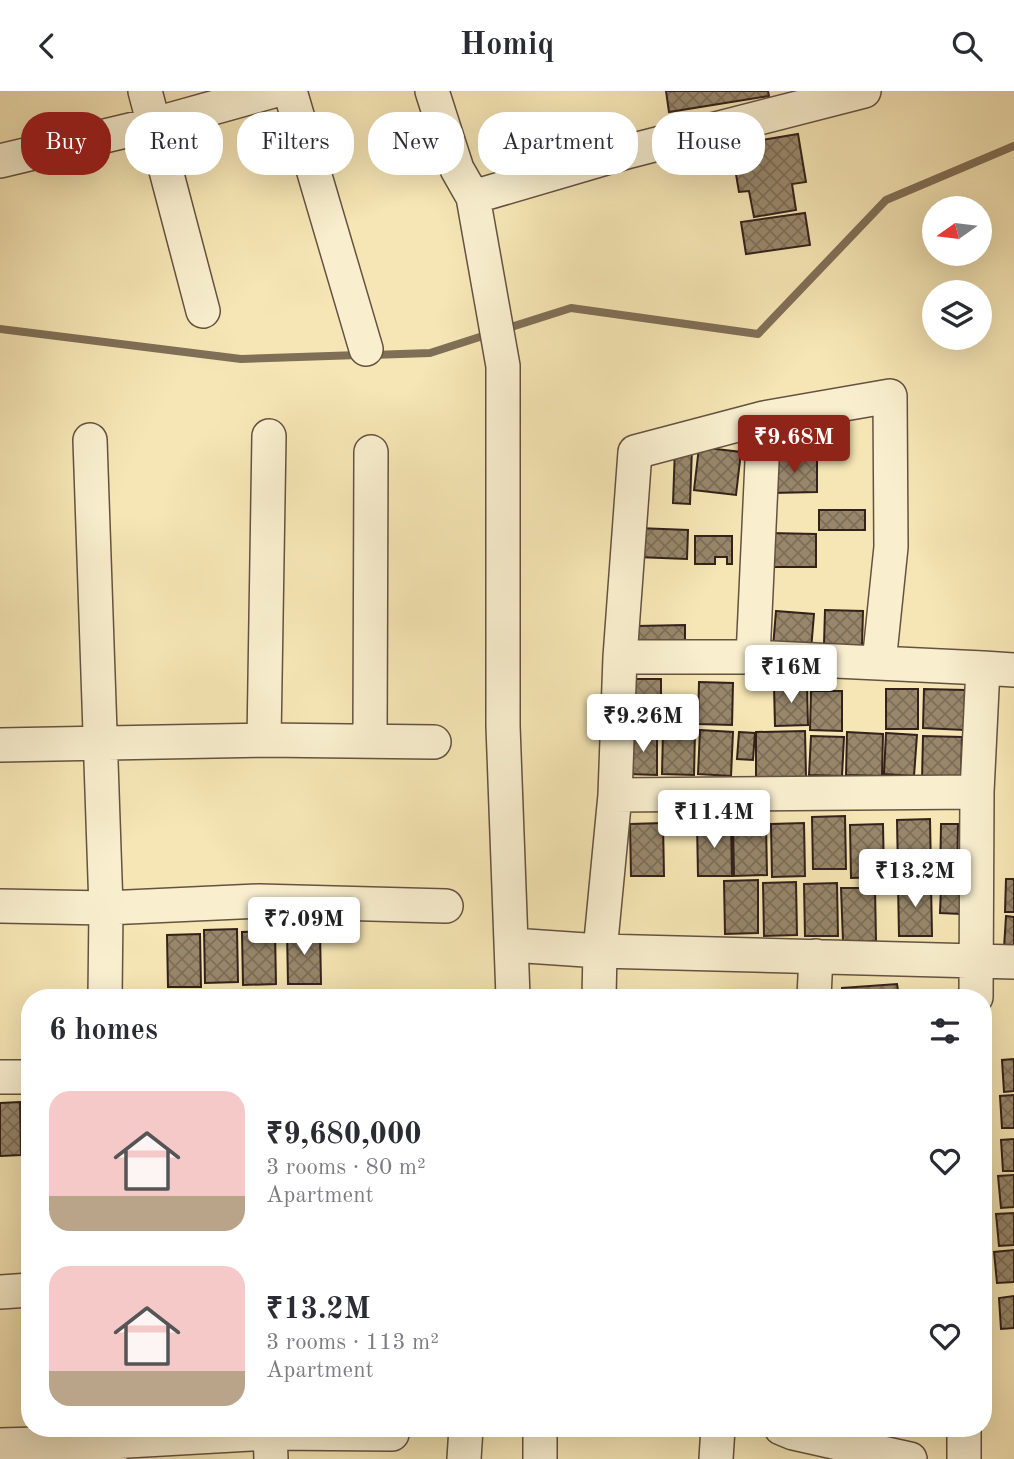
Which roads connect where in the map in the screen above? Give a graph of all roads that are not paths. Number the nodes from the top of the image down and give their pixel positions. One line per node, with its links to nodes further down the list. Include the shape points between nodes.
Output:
1 (145, 91): 6 (street)
2 (273, 91): 7 (street)
3 (290, 91): 13 (street)
4 (432, 91): 11 (street, via 457,169)
5 (864, 91): 11 (street)
6 (151, 112)
7 (198, 112)
8 (125, 131): 9 (street)
9 (0, 161)
10 (168, 175): 12 (street)
11 (472, 197): 32 (street, via 503,366 503,726)
12 (203, 311)
13 (366, 349)
14 (764, 418): 18 (street, via 635,452); 19 (street); 20 (street, via 890,396 891,547)
15 (270, 436): 22 (street)
16 (90, 440): 25 (street)
17 (371, 451): 23 (street)
18 (620, 657): 19 (street); 28 (street)
19 (754, 657): 20 (street)
20 (879, 663): 21 (street)
21 (998, 669): 27 (street)
22 (264, 740): 23 (street); 25 (street)
23 (370, 741): 24 (street)
24 (434, 742)
25 (100, 744): 26 (street); 31 (street)
26 (0, 745)
27 (977, 792): 28 (street); 35 (street)
28 (615, 795): 33 (street)
29 (446, 906): 31 (street, via 259,901)
30 (0, 907): 31 (street)
31 (106, 908): 37 (street)
32 (512, 945): 33 (street); 38 (street)
33 (600, 951): 34 (street); 39 (street)
34 (817, 956): 35 (street); 40 (street)
35 (976, 961): 36 (street); 41 (street)
36 (1014, 963)
37 (105, 989)
38 (513, 989)
39 (599, 989)
40 (815, 989)
41 (976, 989)
42 (0, 1077): 43 (street)
43 (21, 1077)
44 (21, 1291): 45 (street)
45 (0, 1292)
46 (362, 1437): 54 (street)
47 (465, 1437): 55 (street)
48 (541, 1437): 56 (street)
49 (717, 1437): 57 (street)
50 (811, 1437): 58 (street)
51 (964, 1437): 59 (street)
52 (110, 1443): 53 (street); 54 (street)
53 (0, 1445)
54 (270, 1446)
55 (464, 1459)
56 (540, 1459)
57 (716, 1459)
58 (910, 1459)
59 (964, 1459)

